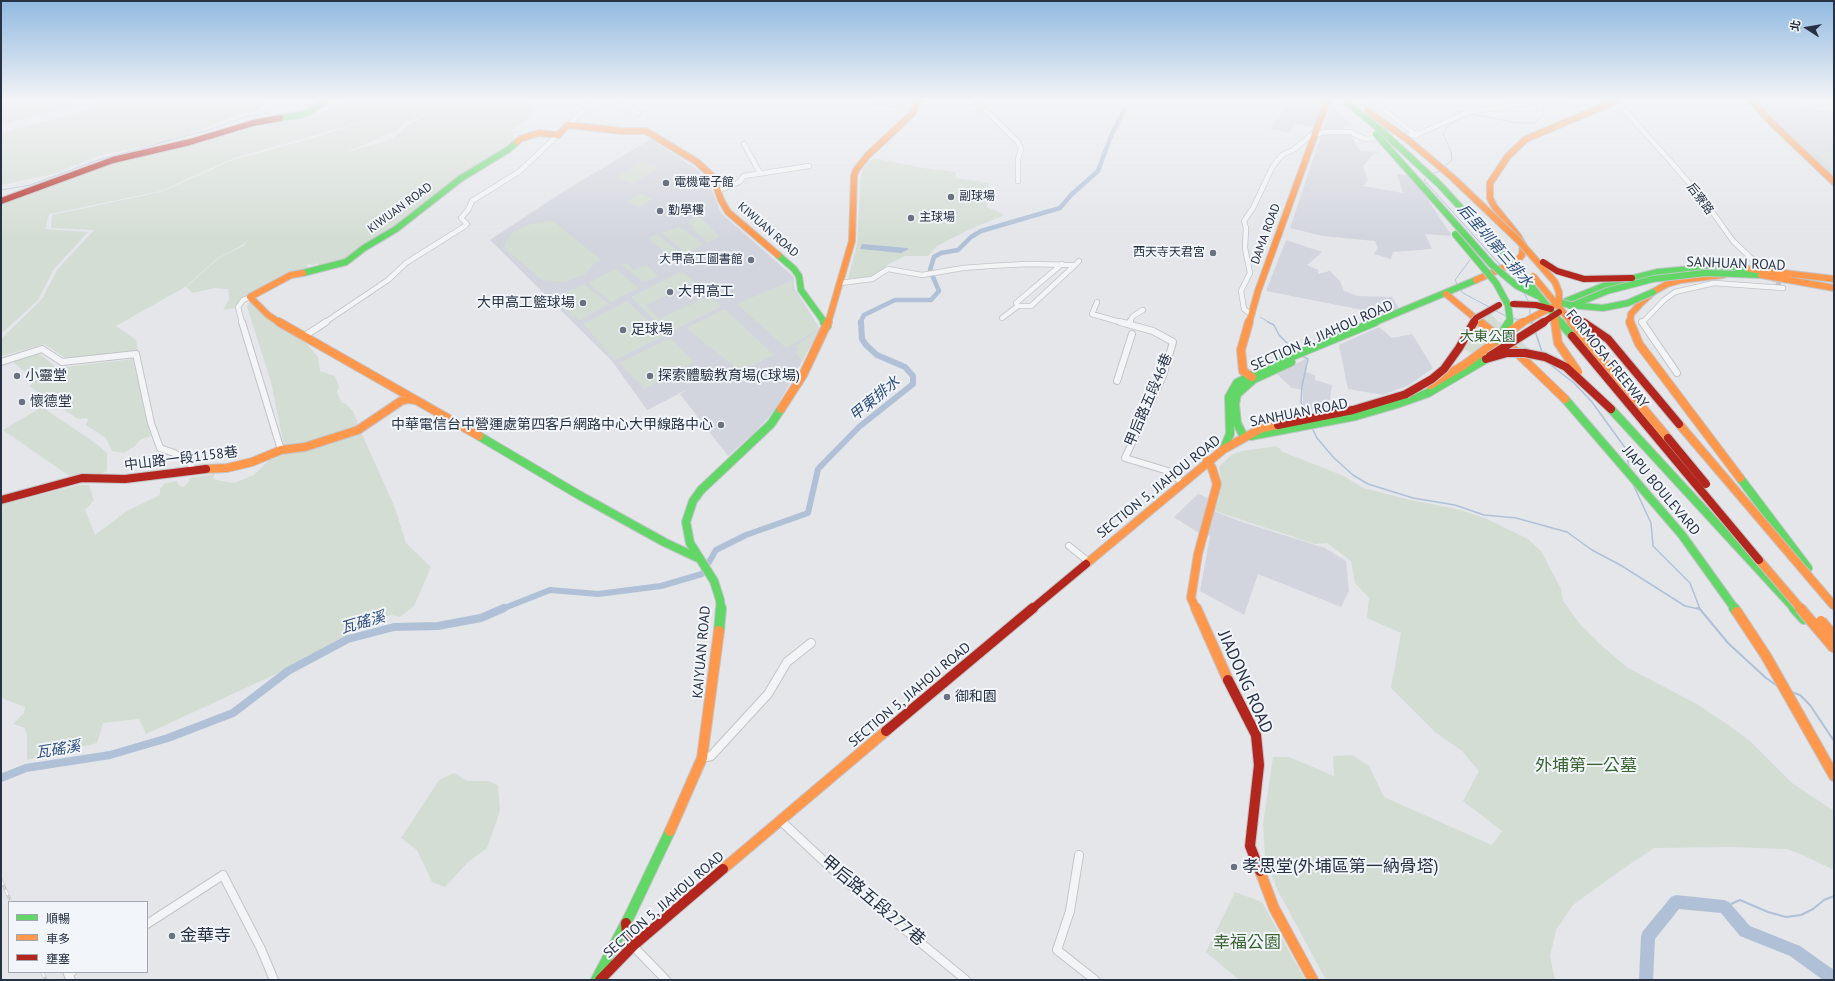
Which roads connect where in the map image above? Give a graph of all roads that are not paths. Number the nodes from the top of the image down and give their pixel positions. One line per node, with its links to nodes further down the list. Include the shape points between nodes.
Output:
1 (169, 147): 23 (main road, via 112,160)
2 (511, 147): 40 (main road, KIWUAN ROAD, via 460,179 396,229 346,262 291,275)
3 (546, 147): 51 (street, via 520,171 472,201 461,218 467,224 465,226 406,262 388,280)
4 (673, 147): 22 (main road, KIWUAN ROAD, via 697,162 713,177)
5 (746, 147): 18 (street)
6 (877, 147): 34 (main road, KAIYUAN ROAD, via 856,170 854,176 852,241)
7 (1020, 147): 20 (street)
8 (1297, 147): 46 (street, via 1282,155 1273,166 1244,221 1245,248 1250,272 1241,291 1244,309)
9 (1311, 147): 46 (main road, DAMA ROAD, via 1258,291)
10 (1387, 147): 19 (main road, bridge)
11 (1399, 147): 78 (main road, FORMOSA FREEWAY, bridge, via 1482,228)
12 (1408, 147): 76 (main road, FORMOSA FREEWAY, bridge, via 1493,230)
13 (1416, 147): 24 (main road, bridge, via 1452,177)
14 (1522, 147): 39 (main road, SECTION 4, JIAHOU ROAD, via 1498,176 1493,192 1500,207 1526,242 1526,257 1506,273)
15 (1657, 147): 25 (street, 后寮路, via 1703,199 1733,241)
16 (1797, 147): 21 (main road)
17 (808, 166): 18 (street)
18 (760, 173): 22 (street, via 744,176 739,182)
19 (1413, 177): 38 (main road, bridge, via 1492,265 1508,280 1532,294 1570,305 1603,308 1628,303); 52 (main road, bridge, via 1505,298 1510,320)
20 (1018, 181)
21 (1834, 182)
22 (718, 191): 49 (main road, KIWUAN ROAD, via 728,212 794,269 799,276 801,290)
23 (1, 201)
24 (1519, 242): 32 (main road, bridge, via 1544,263 1569,276 1595,280); 42 (main road, bridge, via 1555,282 1559,292)
25 (1753, 260)
26 (1079, 261): 28 (street)
27 (1062, 264): 28 (street); 34 (street, via 990,266 922,275 888,269 872,279); 43 (street, via 1016,303)
28 (1075, 266): 43 (street, via 1031,306)
29 (1759, 273): 30 (main road, SANHUAN ROAD); 31 (main road); 32 (main road, SANHUAN ROAD, via 1691,269 1658,272); 33 (main road, SANHUAN ROAD); 35 (main road, SANHUAN ROAD); 37 (main road)
30 (1735, 274): 38 (main road, bridge, via 1681,280); 45 (main road, SANHUAN ROAD, bridge, via 1653,279 1607,291)
31 (1834, 275)
32 (1632, 278): 42 (main road, SANHUAN ROAD, bridge, via 1606,285)
33 (1834, 279)
34 (840, 283): 49 (main road, KAIYUAN ROAD)
35 (1834, 283)
36 (1783, 288): 55 (street, via 1714,283 1675,292 1664,300 1642,322)
37 (1834, 288)
38 (1653, 292): 75 (main road, bridge, via 1631,314 1630,322 1639,344)
39 (1448, 295): 56 (main road, SECTION 4, JIAHOU ROAD, via 1379,319); 80 (main road, JIAPU BOULEVARD, via 1511,347 1574,407 1682,535 1721,588 1780,680)
40 (250, 297): 51 (main road, via 268,315); 65 (street, via 243,300 238,307 239,312)
41 (1097, 302): 48 (street, 甲后路五段46巷, via 1092,314)
42 (1558, 304): 45 (main road, bridge); 52 (main road, SANHUAN ROAD, bridge, via 1524,321)
43 (1018, 306): 47 (street)
44 (1143, 310): 48 (street, via 1133,316)
45 (1556, 313): 53 (main road, SANHUAN ROAD, bridge); 60 (main road, bridge, via 1556,334 1564,354)
46 (1252, 315): 56 (main road, DAMA ROAD, via 1242,350 1243,371)
47 (1002, 318)
48 (1129, 323): 68 (street, 甲后路五段46巷, via 1153,331 1173,342 1163,376 1125,458 1168,471)
49 (826, 326): 70 (main road, KAIYUAN ROAD, via 803,375 771,424 708,484 693,502 686,522)
50 (1132, 334): 57 (street)
51 (303, 337): 59 (main road)
52 (1498, 340): 58 (main road, SANHUAN ROAD, bridge, via 1446,376)
53 (1486, 359): 60 (main road, bridge, via 1507,353 1544,357 1566,367); 62 (main road, SANHUAN ROAD, via 1428,392 1397,404 1356,416)
54 (1, 362): 67 (street, via 42,349 62,362 136,354 151,423 160,448 190,463)
55 (1677, 373)
56 (1252, 377): 61 (main road, SECTION 4, JIAHOU ROAD, via 1237,383 1232,390 1229,397); 63 (main road, SECTION 4, JIAHOU ROAD, via 1237,394 1235,404 1237,423)
57 (1117, 381)
58 (1406, 394): 62 (main road, SANHUAN ROAD, via 1353,410 1270,426); 75 (main road, bridge, via 1444,369 1476,318 1492,308 1506,305 1536,305 1589,324 1612,344)
59 (416, 400): 65 (main road, 中山路一段1158巷, via 401,401 358,430 305,447); 72 (main road, via 579,495)
60 (1610, 409): 78 (main road, bridge, via 1783,598)
61 (1231, 423): 63 (main road); 64 (main road, SECTION 4, JIAHOU ROAD)
62 (1258, 433): 63 (main road, SANHUAN ROAD)
63 (1244, 438): 64 (main road, SECTION 5, JIAHOU ROAD)
64 (1224, 449): 66 (main road, SECTION 5, JIAHOU ROAD)
65 (281, 450): 67 (main road, 中山路一段1158巷, via 252,462 227,468)
66 (1207, 461): 68 (main road, SECTION 5, JIAHOU ROAD); 92 (main road, JIADONG ROAD, via 1217,484 1198,554 1191,598 1256,735 1259,765 1250,846 1274,908)
67 (193, 470): 69 (main road, 中山路一段1158巷, via 138,478 82,478)
68 (1182, 482): 74 (main road, SECTION 5, JIAHOU ROAD)
69 (1, 500)
70 (690, 543): 72 (main road); 73 (main road, KAIYUAN ROAD)
71 (1069, 546): 74 (street)
72 (675, 547): 73 (main road)
73 (701, 561): 79 (main road, KAIYUAN ROAD, via 712,577 720,600 721,613)
74 (1089, 562): 81 (main road, SECTION 5, JIAHOU ROAD)
75 (1834, 605)
76 (1834, 636)
77 (811, 643): 79 (street, via 787,662 768,694 711,756)
78 (1834, 649)
79 (702, 758): 83 (main road, KAIYUAN ROAD, via 685,800)
80 (1834, 776)
81 (781, 821): 85 (main road, SECTION 5, JIAHOU ROAD); 90 (street, 甲后路五段277巷, via 842,878)
82 (1079, 855): 91 (street, via 1070,911 1057,950)
83 (626, 922): 85 (main road, via 627,935); 87 (main road)
84 (148, 923): 86 (street, via 222,875)
85 (633, 946): 88 (main road, SECTION 5, JIAHOU ROAD); 89 (street)
86 (274, 980)
87 (596, 980)
88 (600, 980)
89 (666, 980)
90 (966, 980)
91 (1095, 980)
92 (1314, 980)

